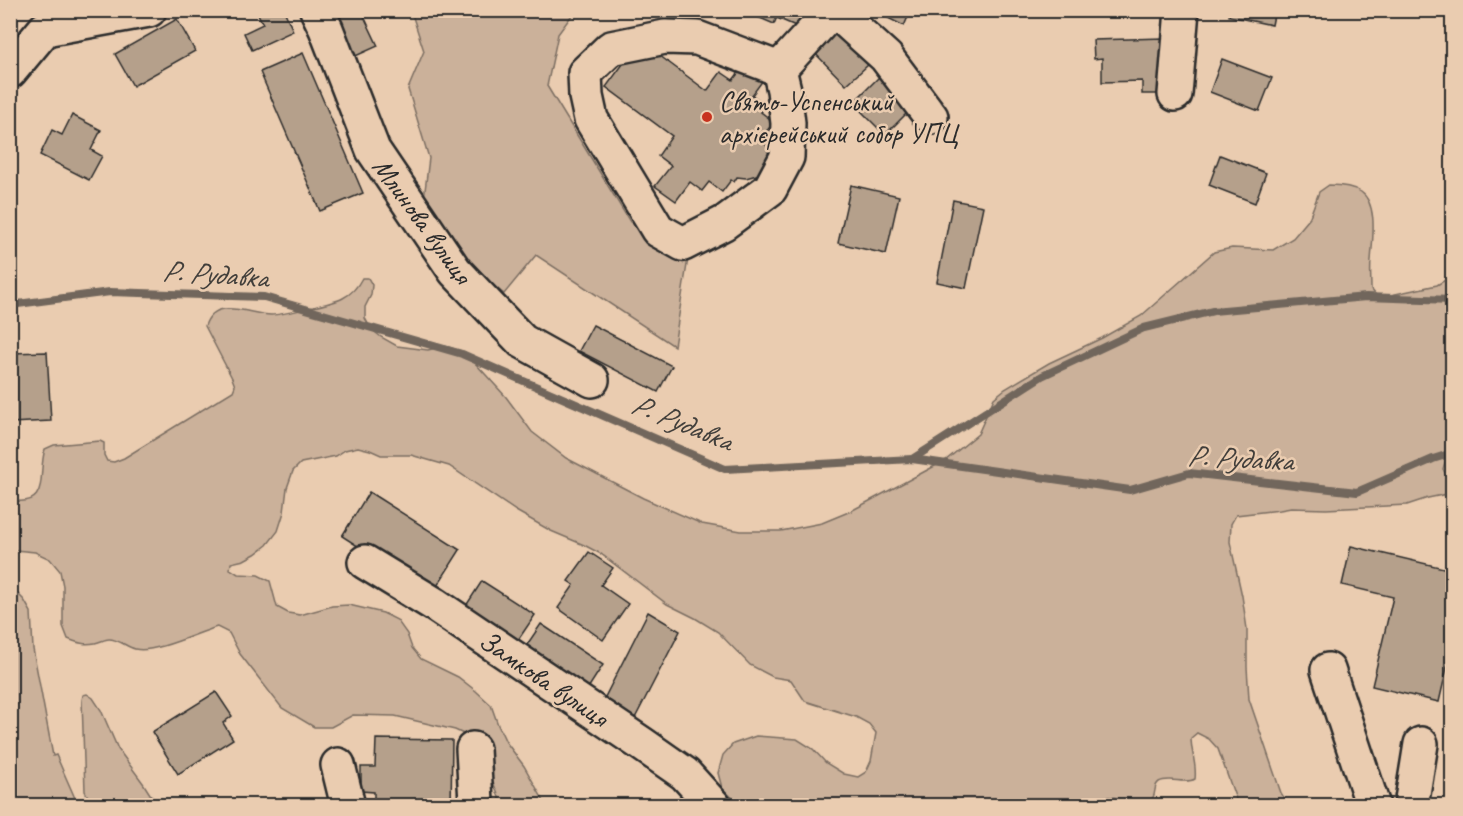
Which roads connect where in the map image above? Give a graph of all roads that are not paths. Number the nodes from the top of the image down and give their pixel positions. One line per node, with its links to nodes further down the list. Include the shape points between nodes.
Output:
1 (149, 10): 6 (street)
2 (317, 10): 11 (street, Млинова вулиця, via 373,150 455,271 522,341)
3 (833, 10): 7 (street)
4 (844, 10): 10 (street, via 844,19 886,57)
5 (1182, 10): 9 (street)
6 (44, 20): 8 (street)
7 (779, 69): 7 (street, via 698,38 665,37 611,48 585,73 591,119 658,230 683,244 724,223 770,189 787,157 788,123)
8 (10, 71)
9 (1175, 94)
10 (931, 117)
11 (592, 380)
12 (365, 562): 19 (street, Замкова вулиця, via 434,604 685,774)
13 (1328, 670): 20 (street)
14 (1420, 744): 21 (street)
15 (472, 749): 18 (street)
16 (338, 765): 17 (street)
17 (348, 806)
18 (478, 806)
19 (714, 806)
20 (1373, 806)
21 (1411, 806)

